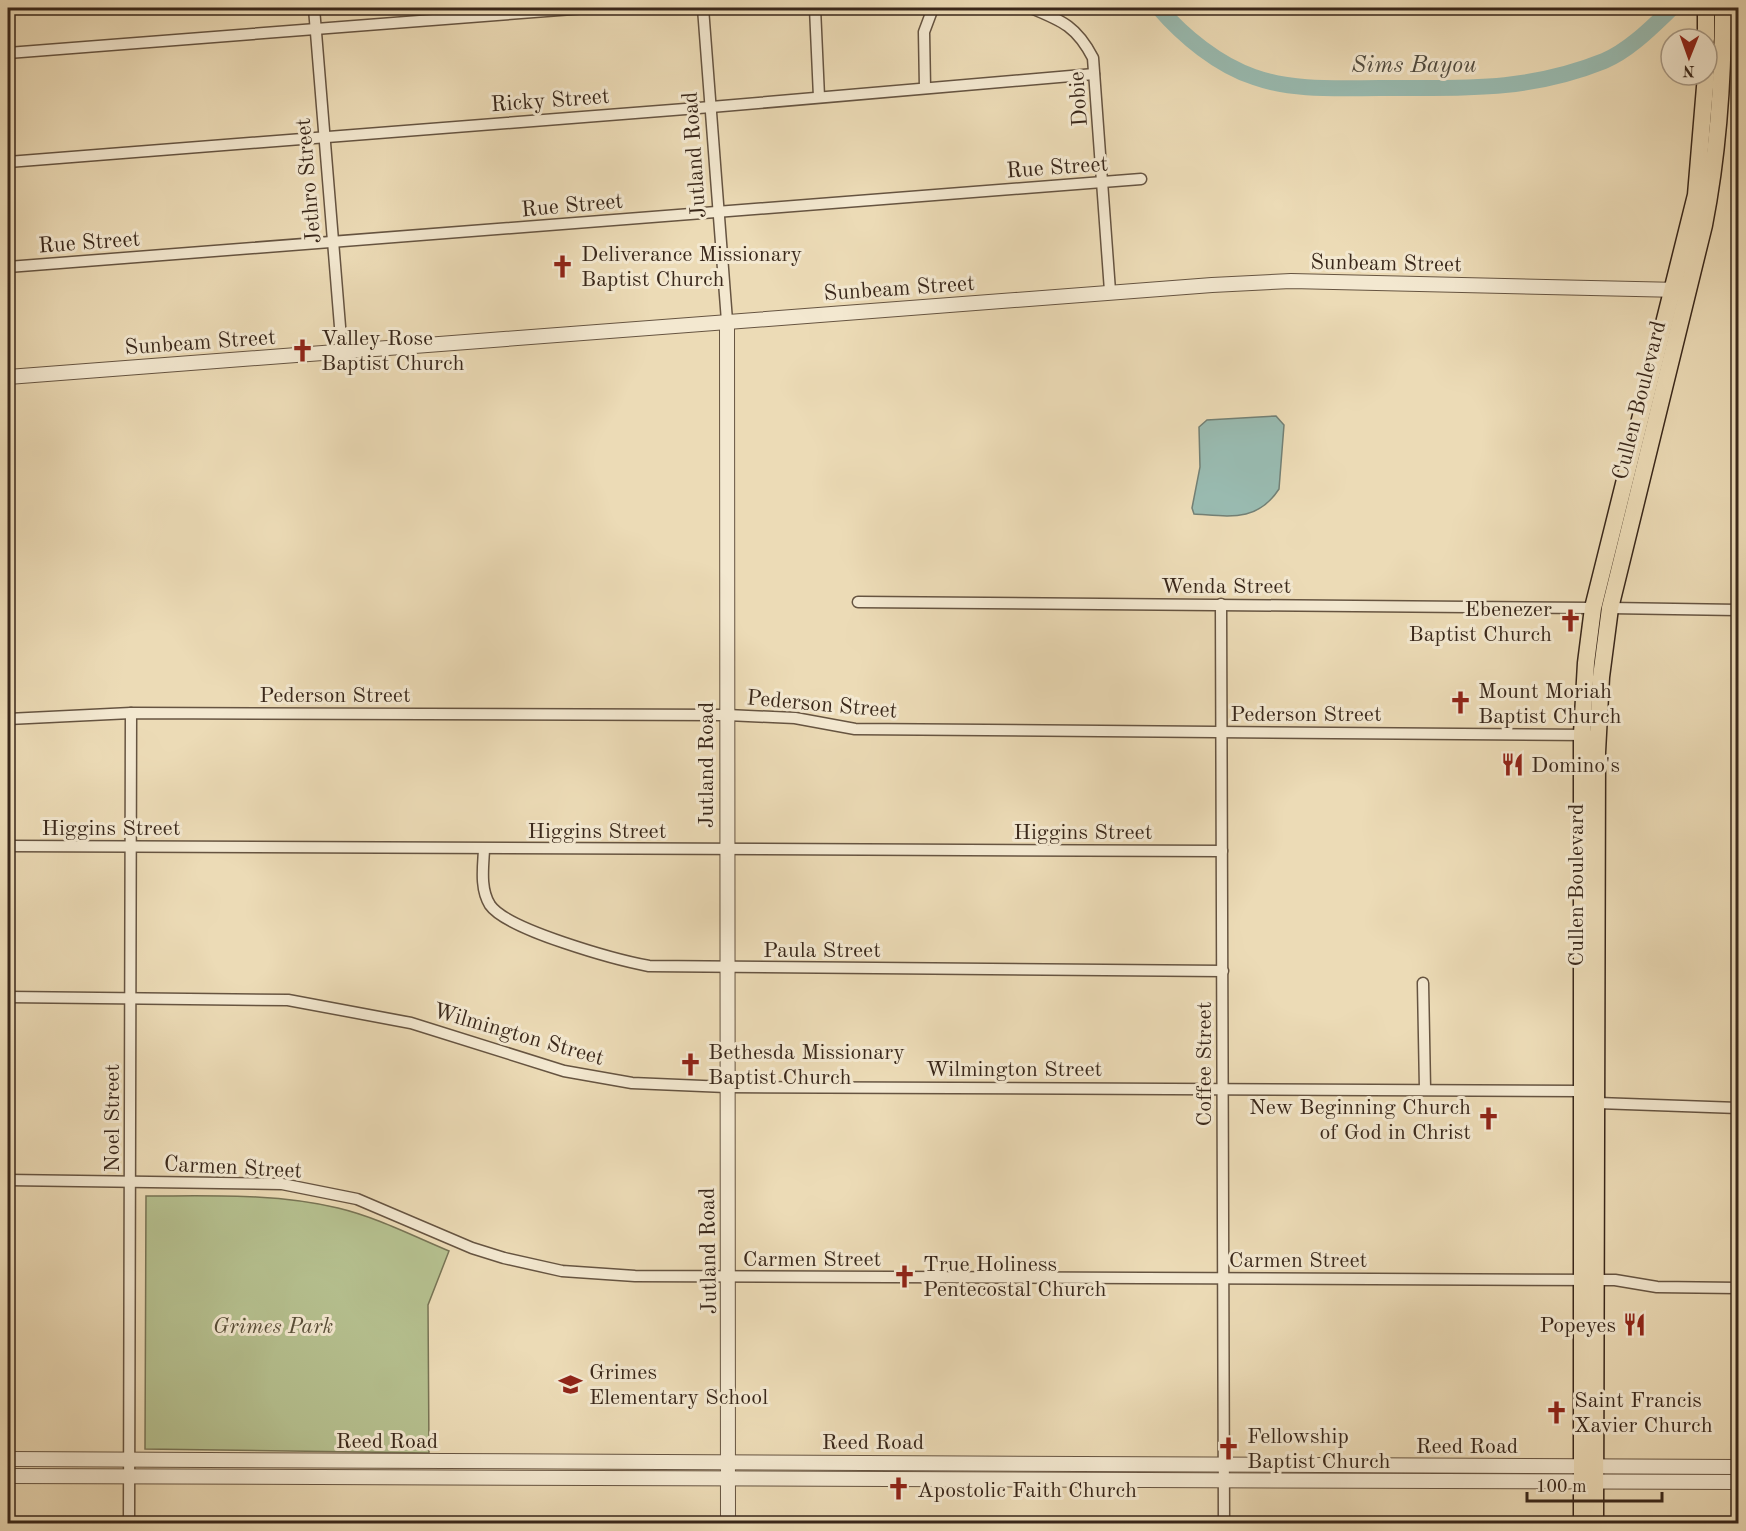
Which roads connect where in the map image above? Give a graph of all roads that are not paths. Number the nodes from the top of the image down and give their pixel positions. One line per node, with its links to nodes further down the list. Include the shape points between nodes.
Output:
1 (314, 8): 10 (street, Jethro Street)
2 (586, 8): 10 (street)
3 (704, 8): 17 (street, Jutland Road)
4 (814, 8): 16 (street)
5 (933, 8): 15 (street, via 924,32)
6 (1031, 8): 13 (street, Dobie, via 1072,27 1093,58)
7 (1706, 8): 9 (main road)
8 (1723, 8): 12 (main road, Cullen Boulevard, via 1723,48)
9 (1706, 27)
10 (316, 29): 11 (street); 18 (street, Jethro Street)
11 (8, 53)
12 (1719, 58)
13 (1094, 74): 15 (street, Ricky Street); 21 (street, Dobie)
14 (1712, 87): 25 (main road, Cullen Boulevard, via 1714,175)
15 (925, 88): 16 (street, Ricky Street)
16 (819, 97): 17 (street, Ricky Street)
17 (711, 107): 18 (street, Ricky Street); 22 (street, Jutland Road)
18 (323, 135): 19 (street, Ricky Street); 23 (street, Jethro Street)
19 (8, 162)
20 (1141, 179): 21 (street, Rue Street)
21 (1103, 182): 22 (street, Rue Street); 26 (street, Dobie)
22 (718, 212): 23 (street, Rue Street); 27 (street, Jutland Road)
23 (332, 241): 24 (street, Rue Street); 28 (street, Jethro Street)
24 (8, 267)
25 (1681, 290): 26 (street, Sunbeam Street, via 1291,281); 30 (main road, Cullen Boulevard)
26 (1110, 291): 27 (street, Sunbeam Street)
27 (727, 321): 28 (street, Sunbeam Street); 38 (street, Jutland Road)
28 (342, 351): 29 (street, Sunbeam Street)
29 (8, 377)
30 (1657, 386): 31 (main road, Cullen Boulevard); 32 (main road, Cullen Boulevard)
31 (1627, 474): 32 (main road, via 1633,478 1625,515); 35 (main road, Cullen Boulevard)
32 (1630, 528): 35 (main road, Cullen Boulevard)
33 (858, 602): 34 (street, Wenda Street)
34 (1221, 604): 35 (street, Wenda Street); 40 (street, Coffee Street)
35 (1602, 608): 36 (street, Wenda Street); 41 (main road, Cullen Boulevard, via 1586,663)
36 (1738, 610)
37 (130, 713): 38 (street, Pederson Street); 39 (street, Pederson Street); 43 (street, Noel Street)
38 (727, 715): 40 (street, Pederson Street, via 795,718 855,729); 45 (street, Jutland Road)
39 (8, 719)
40 (1221, 733): 41 (street, Pederson Street); 46 (street, Coffee Street)
41 (1590, 735): 47 (main road, Cullen Boulevard)
42 (8, 846): 43 (street, Higgins Street)
43 (130, 847): 44 (street, Higgins Street); 52 (street, Noel Street)
44 (484, 850): 45 (street, Higgins Street); 48 (street, Paula Street, via 483,882 491,905 509,920 602,956 649,966)
45 (726, 850): 46 (street, Higgins Street); 48 (street, Jutland Road)
46 (1222, 851): 49 (street, Coffee Street)
47 (1590, 961): 56 (main road, Cullen Boulevard); 57 (main road, Cullen Boulevard)
48 (727, 968): 49 (street, Paula Street); 53 (street, Jutland Road)
49 (1223, 971): 54 (street, Coffee Street)
50 (1423, 983): 55 (street)
51 (8, 997): 52 (street, Wilmington Street)
52 (130, 997): 53 (street, Wilmington Street, via 288,1000 411,1023 564,1071 632,1083); 60 (street, Noel Street)
53 (726, 1087): 54 (street, Wilmington Street); 61 (street, Jutland Road)
54 (1222, 1089): 55 (street, Wilmington Street); 62 (street, Coffee Street)
55 (1425, 1089): 56 (street, Wilmington Street)
56 (1581, 1091): 57 (street); 63 (main road, Cullen Boulevard)
57 (1598, 1103): 58 (street); 63 (main road, Cullen Boulevard)
58 (1738, 1108)
59 (8, 1180): 60 (street, Carmen Street)
60 (130, 1181): 61 (street, Carmen Street, via 282,1184 357,1199 472,1248 531,1265 635,1276); 66 (street, Noel Street)
61 (728, 1277): 62 (street, Carmen Street); 70 (street, Jutland Road)
62 (1224, 1279): 63 (street, Carmen Street); 73 (street, Coffee Street)
63 (1589, 1280): 64 (street, Carmen Street, via 1657,1287); 76 (main road, Cullen Boulevard)
64 (1738, 1288)
65 (8, 1459): 66 (street, Reed Road)
66 (130, 1459): 67 (street, Reed Road); 79 (street, Noel Street)
67 (279, 1460): 68 (street, Reed Road); 78 (street)
68 (452, 1461): 69 (street, Reed Road); 80 (street)
69 (573, 1462): 70 (street, Reed Road); 81 (street)
70 (728, 1462): 71 (street, Reed Road); 82 (street, Jutland Road)
71 (874, 1462): 72 (street, Reed Road); 83 (street)
72 (1034, 1463): 73 (street, Reed Road); 84 (street)
73 (1224, 1465): 74 (street, Reed Road); 85 (street, Coffee Street)
74 (1437, 1466): 76 (street, Reed Road); 86 (street)
75 (1738, 1467): 76 (street, Reed Road)
76 (1589, 1474): 86 (street, Reed Road); 87 (street, Reed Road); 91 (main road, Cullen Boulevard); 92 (main road, Cullen Boulevard)
77 (8, 1476): 79 (street, Reed Road)
78 (278, 1476): 79 (street, Reed Road); 80 (street, Reed Road)
79 (129, 1477): 88 (street, Noel Street)
80 (452, 1477): 81 (street, Reed Road)
81 (573, 1478): 82 (street, Reed Road)
82 (729, 1479): 83 (street, Reed Road); 89 (street, Jutland Road)
83 (873, 1479): 84 (street, Reed Road)
84 (1034, 1480): 85 (street, Reed Road)
85 (1224, 1481): 86 (street, Reed Road); 90 (street, Coffee Street)
86 (1436, 1481)
87 (1738, 1482)
88 (129, 1524)
89 (728, 1524)
90 (1224, 1524)
91 (1582, 1524)
92 (1595, 1524)

